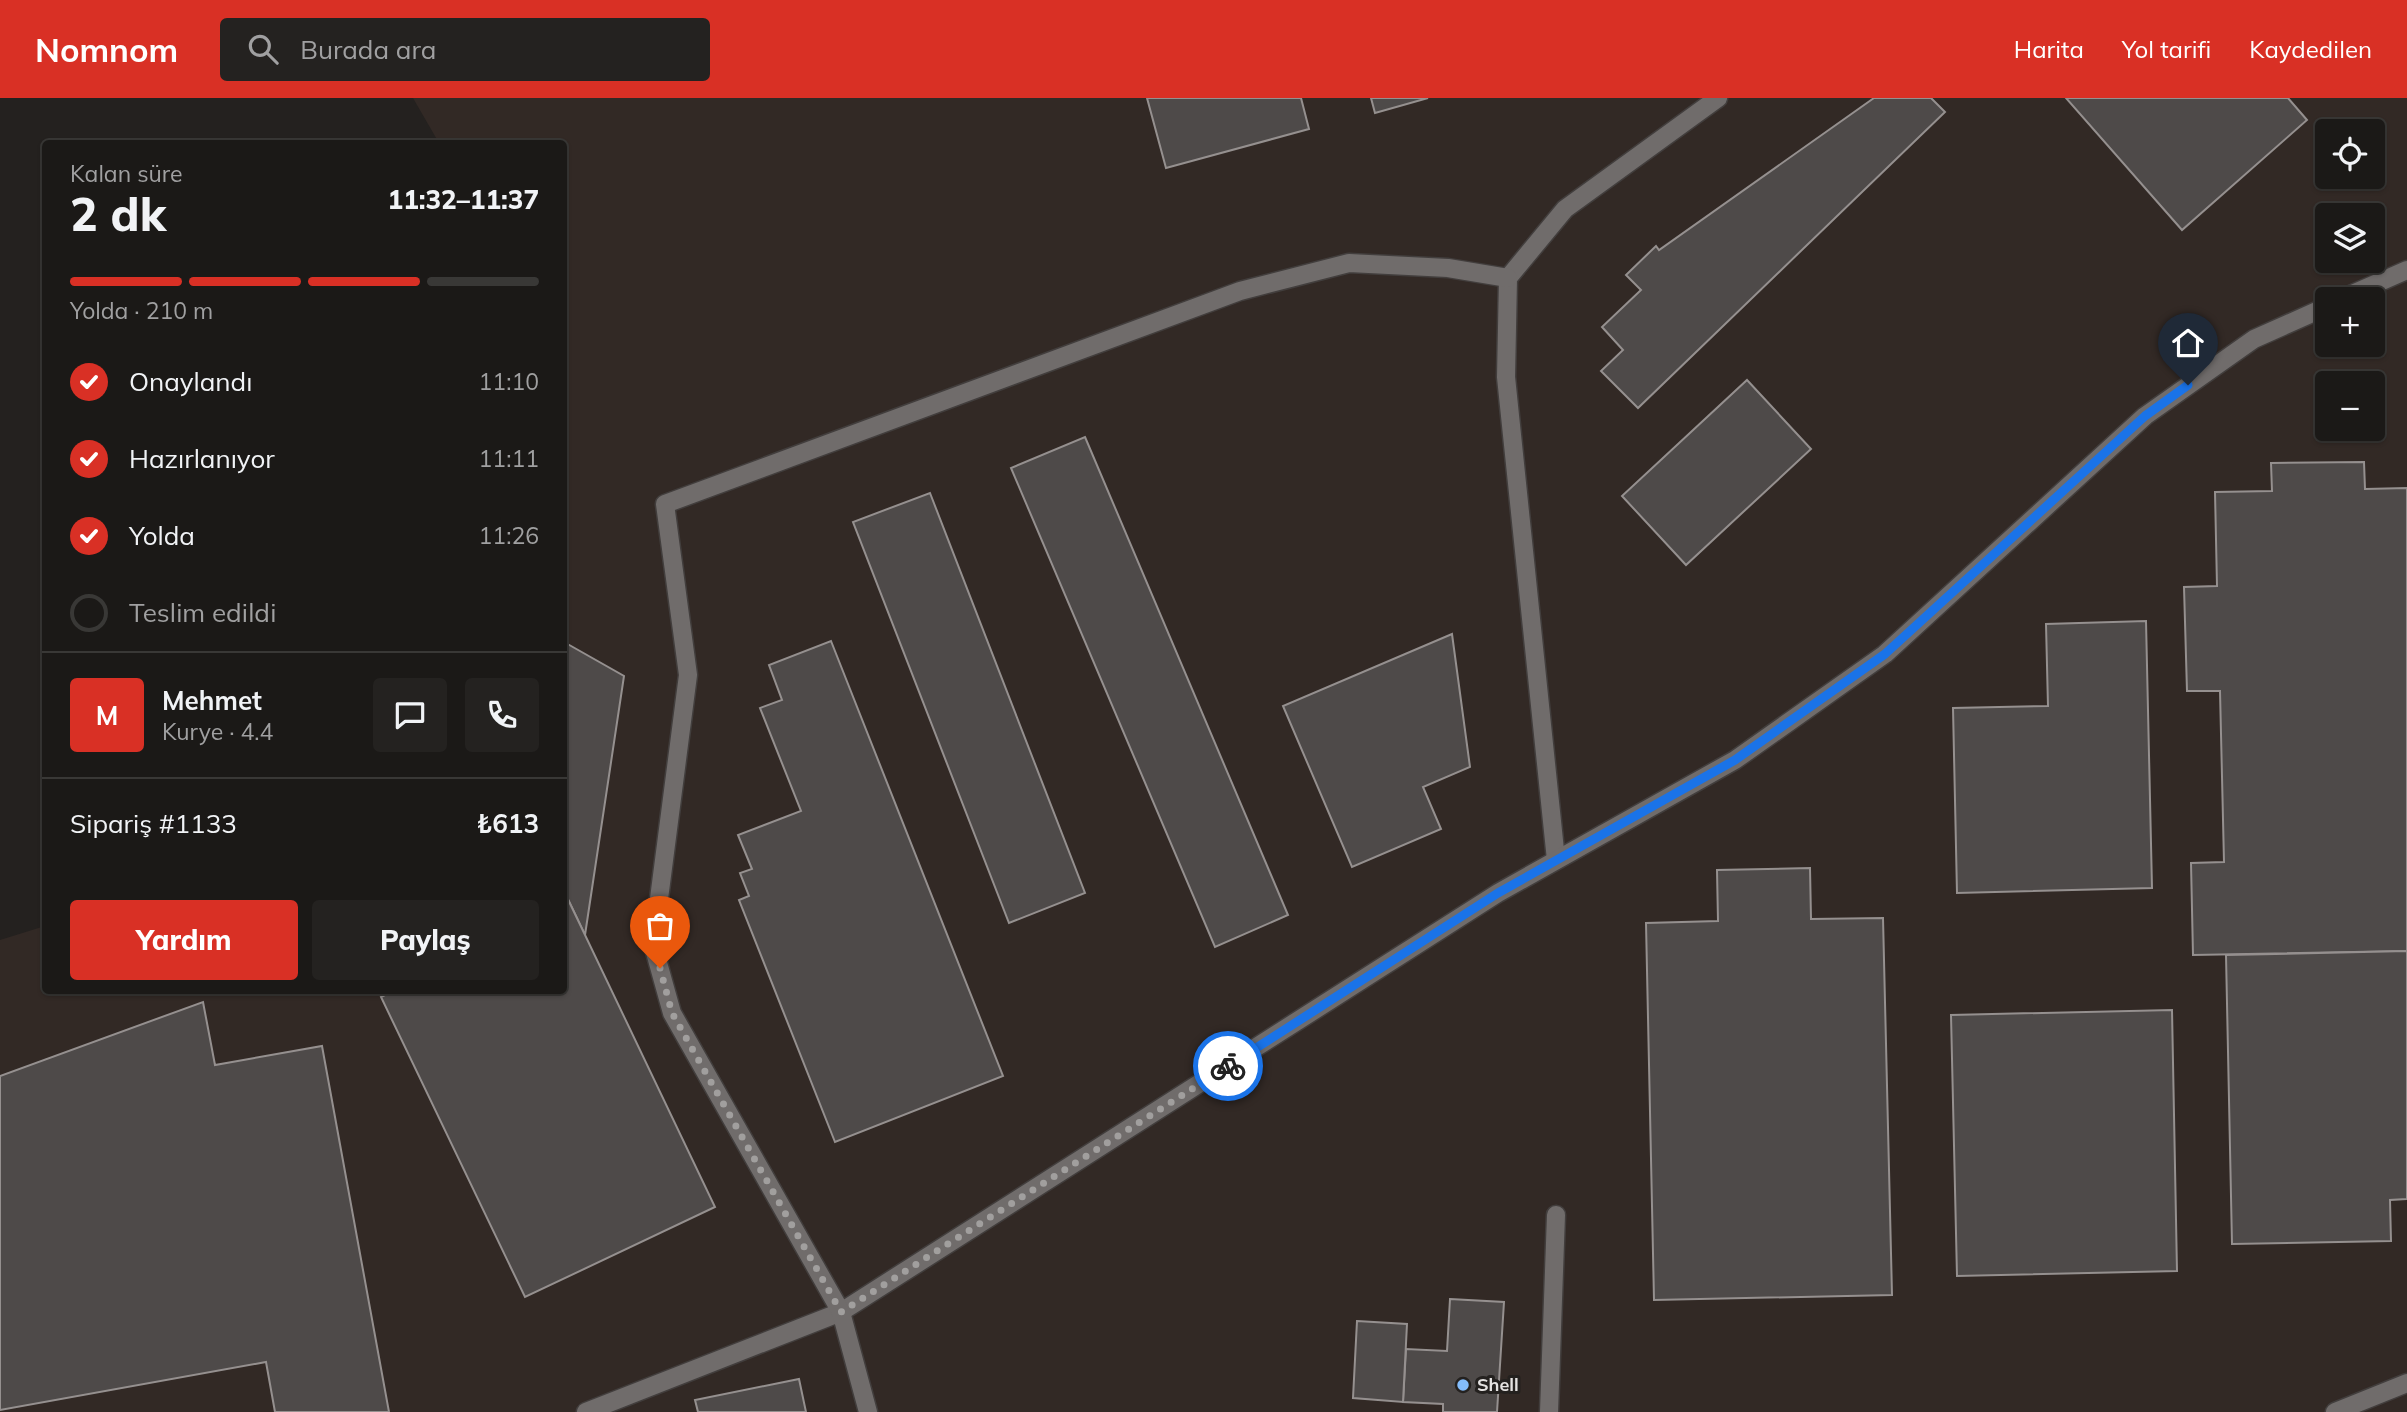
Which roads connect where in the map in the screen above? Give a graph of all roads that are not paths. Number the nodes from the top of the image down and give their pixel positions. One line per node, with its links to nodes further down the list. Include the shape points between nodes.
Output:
1 (1718, 98): 3 (lane, via 1565,209)
2 (2407, 270): 4 (lane)
3 (1508, 278): 6 (lane, via 1506,377); 8 (lane, via 1448,268 1349,263 1240,291 665,504 688,675 653,945 672,1013)
4 (2369, 287)
5 (2315, 312): 6 (lane, via 2254,339 2145,416 1875,662 1735,760)
6 (1556, 860): 8 (lane)
7 (1556, 1214): 12 (lane)
8 (841, 1312): 10 (lane); 11 (lane)
9 (2407, 1383): 13 (lane)
10 (586, 1412)
11 (868, 1412)
12 (1549, 1412)
13 (2335, 1412)

